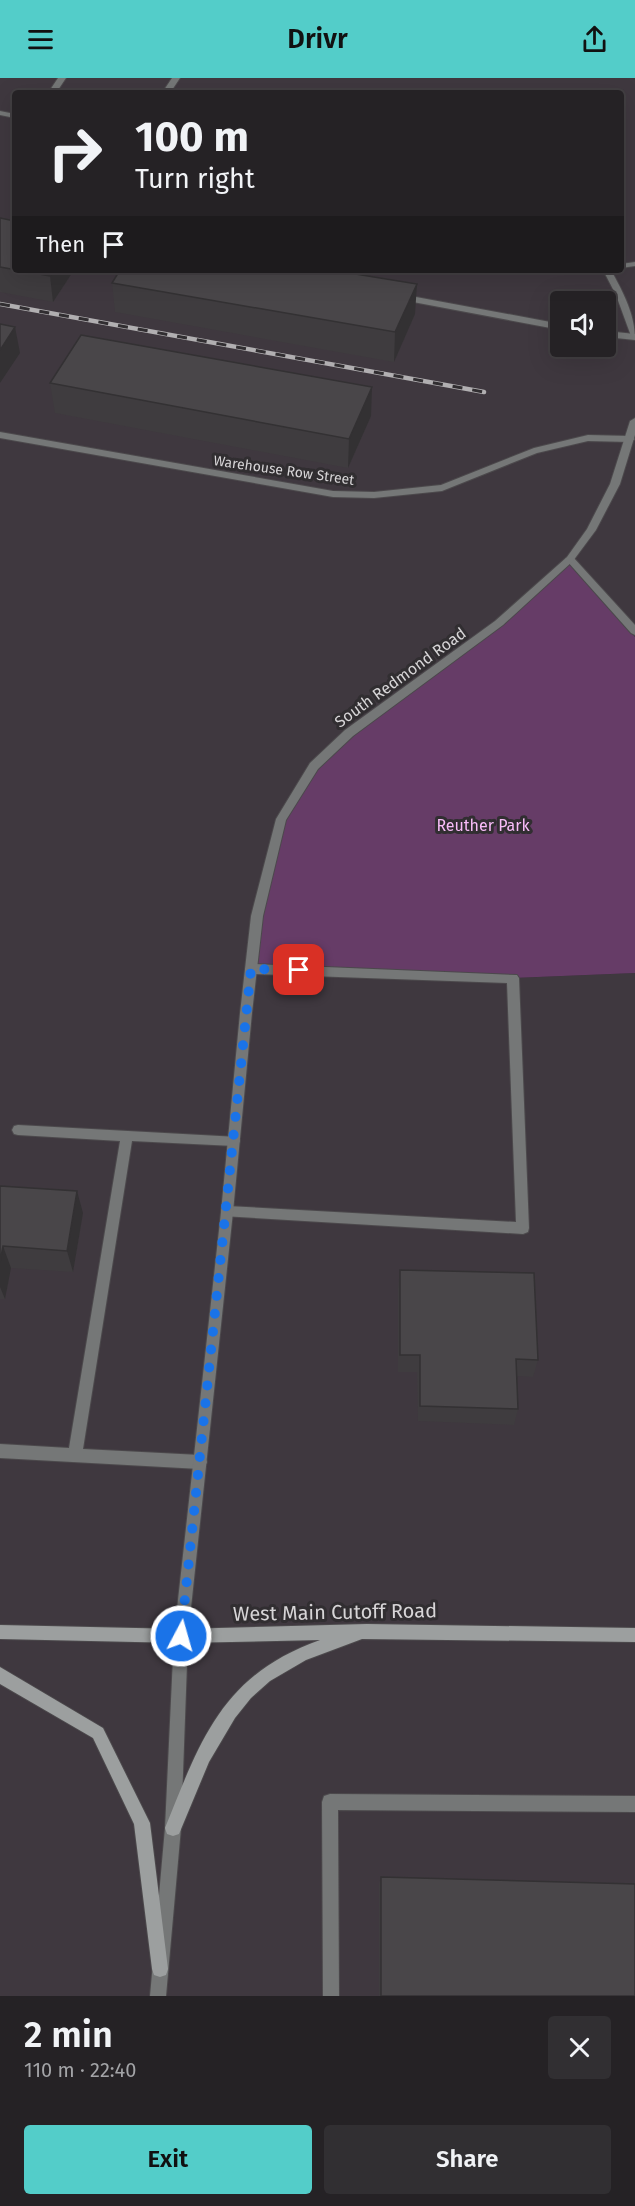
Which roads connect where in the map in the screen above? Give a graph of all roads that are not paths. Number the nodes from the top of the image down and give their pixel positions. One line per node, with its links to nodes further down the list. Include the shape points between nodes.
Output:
1 (609, 273): 5 (street)
2 (393, 296): 3 (street)
3 (550, 325)
4 (616, 335): 5 (street)
5 (635, 336)
6 (635, 421): 8 (street, South Redmond Road)
7 (0, 435): 8 (street, Warehouse Row Street, via 333,494 374,495 442,488 534,451 574,440)
8 (630, 439): 9 (street, South Redmond Road, via 615,484 591,530)
9 (570, 559): 10 (street); 11 (street, South Redmond Road, via 499,623 349,733 314,766 281,819 257,916)
10 (635, 631)
11 (251, 969): 14 (street, South Redmond Road); 15 (street, via 513,978 523,1228)
12 (18, 1130): 13 (street)
13 (127, 1135): 14 (street); 17 (street)
14 (234, 1141): 15 (street, South Redmond Road)
15 (227, 1212): 18 (street, South Redmond Road)
16 (0, 1451): 17 (street)
17 (75, 1455): 18 (street)
18 (200, 1462): 22 (street, South Redmond Road)
19 (367, 1631): 21 (main road, West Main Cutoff Road); 22 (main road, West Main Cutoff Road); 25 (main road, via 286,1661 240,1696 209,1741)
20 (0, 1632): 22 (main road, West Main Cutoff Road)
21 (635, 1635)
22 (181, 1636): 25 (street, South Redmond Road)
23 (0, 1675): 26 (main road, via 98,1732 142,1823)
24 (635, 1804): 28 (street, via 330,1802)
25 (173, 1828): 26 (street, South Redmond Road)
26 (160, 1969): 27 (street, South Redmond Road)
27 (158, 1996)
28 (331, 1996)

